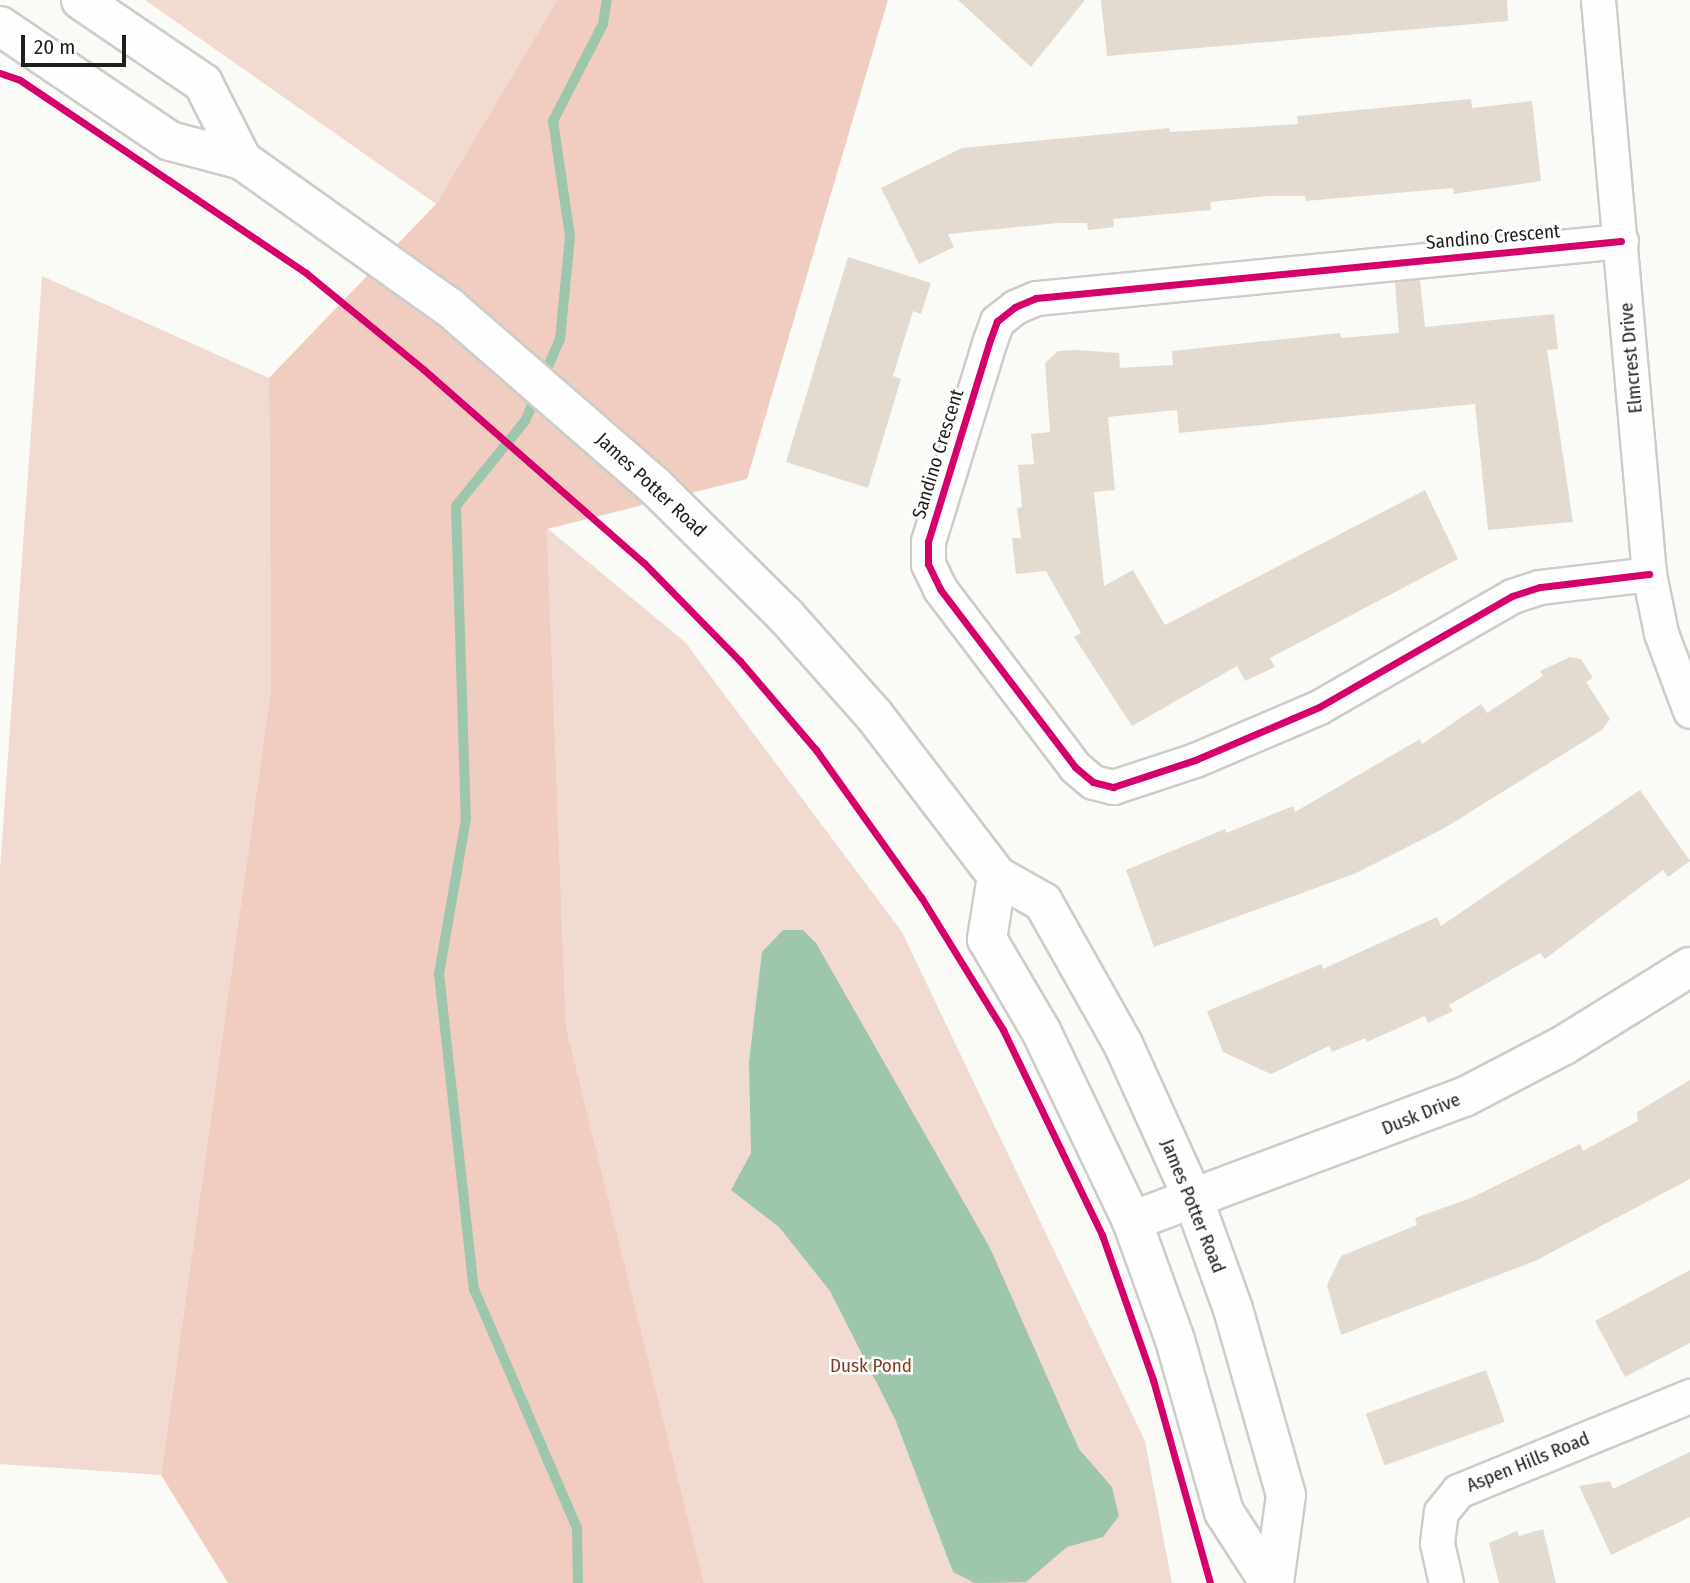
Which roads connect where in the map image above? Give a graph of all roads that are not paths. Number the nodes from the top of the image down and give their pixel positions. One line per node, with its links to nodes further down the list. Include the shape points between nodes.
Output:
1 (81, 0): 4 (main road, James Potter Road, via 203,83)
2 (1598, 0): 5 (street, Elmcrest Drive)
3 (0, 26): 4 (main road, James Potter Road, via 170,141)
4 (242, 160): 8 (main road, James Potter Road, via 459,315 655,486 786,616 874,715)
5 (1621, 242): 6 (street, Elmcrest Drive); 6 (street, Sandino Crescent, via 1036,298 1015,307 997,321 990,340 928,541 928,564 940,589 1075,767 1093,782 1113,787 1195,760 1319,707 1512,596 1540,587)
6 (1649, 575): 7 (street, Elmcrest Drive, via 1661,633)
7 (1690, 711)
8 (997, 876): 10 (main road, James Potter Road, via 1043,902 1123,1044); 11 (main road, James Potter Road, via 987,939 1041,1031)
9 (1690, 967): 10 (main road, Dusk Drive, via 1564,1045 1464,1097)
10 (1193, 1198): 11 (main road, Dusk Drive); 13 (main road, James Potter Road, via 1244,1344 1286,1495)
11 (1132, 1221): 13 (main road, James Potter Road, via 1175,1340 1224,1512)
12 (1690, 1396): 14 (street, Aspen Hills Road, via 1458,1491 1441,1512 1437,1543)
13 (1272, 1583)
14 (1446, 1583)

